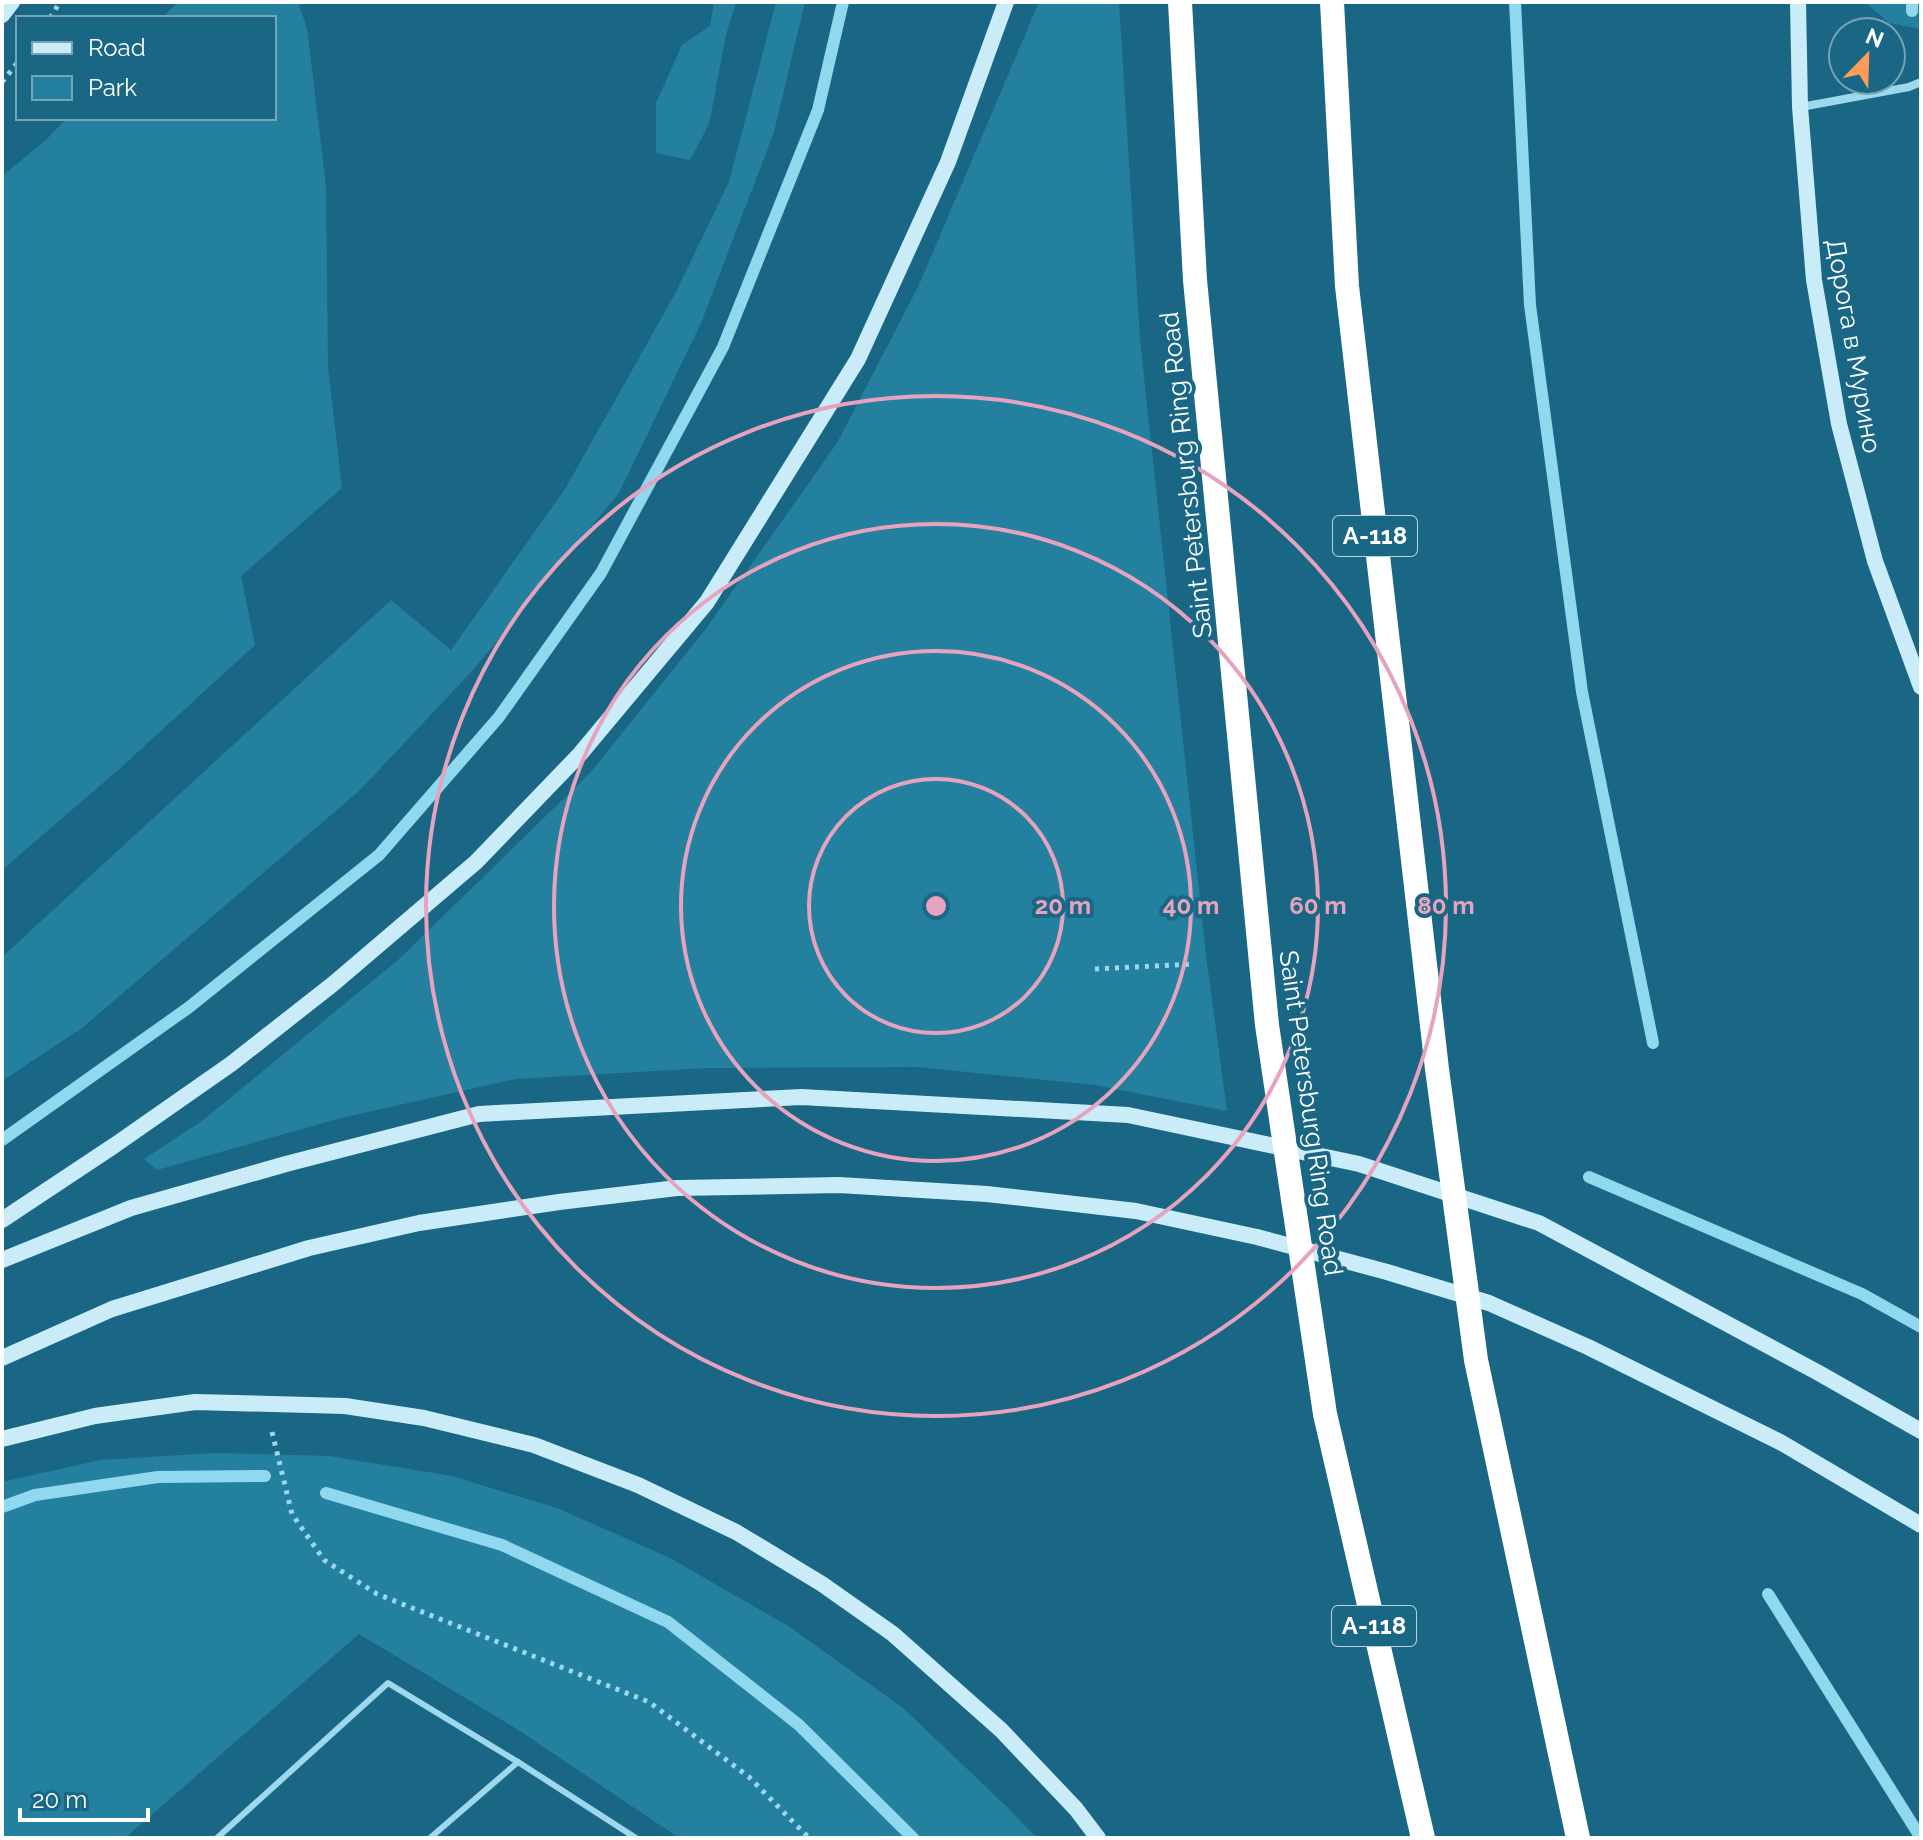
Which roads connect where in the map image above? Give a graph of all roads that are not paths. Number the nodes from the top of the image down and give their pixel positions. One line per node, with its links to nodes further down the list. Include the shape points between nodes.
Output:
1 (12, 2): 6 (main road)
2 (1006, 2): 10 (main road, via 948,162 858,359 707,602 580,754 476,862 231,1064)
3 (1180, 2): 21 (highway, Saint Petersburg Ring Road / А-118, via 1195,280 1267,1025 1325,1414)
4 (1332, 2): 22 (highway, А-118, via 1347,286 1437,1069 1476,1360)
5 (1798, 2): 8 (main road, Дорога в Мурино)
6 (2, 15)
7 (1921, 82): 8 (street)
8 (1800, 107): 9 (main road, Дорога в Мурино, via 1814,280 1839,424 1875,561)
9 (1921, 687)
10 (2, 1220)
11 (2, 1260): 13 (main road, via 131,1208 479,1114 801,1097 1128,1115 1359,1164 1539,1223)
12 (2, 1358): 15 (main road, via 112,1309 309,1248 419,1223 677,1188 839,1185 987,1194 1136,1211 1257,1237 1489,1303 1780,1442)
13 (1921, 1431)
14 (2, 1439): 20 (main road, via 95,1416 195,1402 345,1406 424,1418 534,1445 638,1485 736,1532 822,1584 893,1634 1001,1730)
15 (1921, 1525)
16 (518, 1762): 17 (lane, via 388,1683); 18 (lane); 19 (lane)
17 (217, 1838)
18 (430, 1838)
19 (636, 1838)
20 (1098, 1838)
21 (1423, 1838)
22 (1578, 1838)

